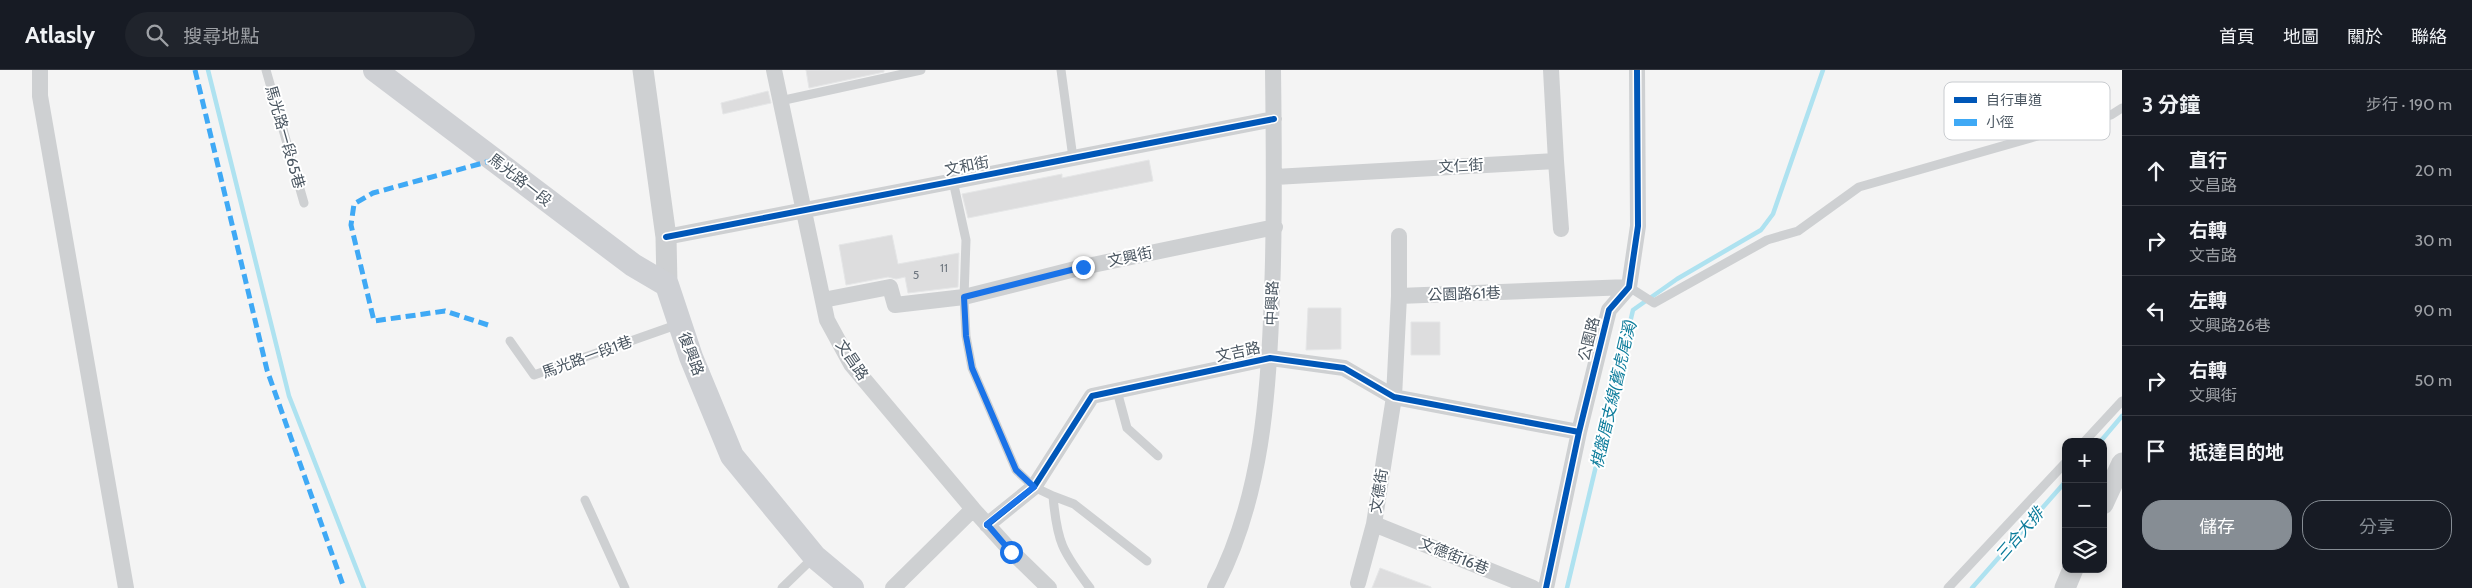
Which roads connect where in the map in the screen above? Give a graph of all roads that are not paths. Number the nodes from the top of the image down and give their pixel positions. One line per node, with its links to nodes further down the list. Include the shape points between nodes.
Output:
1 (40, 70): 54 (street, via 40,96)
2 (266, 70): 21 (lane, 馬光路一段65巷)
3 (376, 70): 27 (main road, 馬光路一段, via 633,265)
4 (643, 70): 26 (street, 復興路)
5 (774, 70): 12 (street, 文昌路)
6 (921, 70): 11 (lane)
7 (1062, 70): 17 (lane)
8 (1273, 70): 15 (street, 中興路)
9 (1551, 70): 18 (street)
10 (1637, 70): 28 (street, via 1638,226)
11 (882, 75): 12 (lane)
12 (780, 101): 22 (street, 文昌路)
13 (2122, 108): 14 (lane)
14 (2110, 115)
15 (1274, 119): 17 (street, 文和街); 19 (street, 中興路)
16 (2024, 140): 28 (lane, via 1859,187 1798,231 1767,240 1654,303)
17 (1073, 158): 20 (street, 文和街)
18 (1556, 161): 19 (street, 文仁街); 24 (street)
19 (1275, 177): 23 (street, 中興路)
20 (953, 181): 22 (street, 文和街); 30 (lane, via 966,240)
21 (304, 203)
22 (804, 210): 26 (street, 文和街); 31 (street, 文昌路)
23 (1274, 227): 30 (street, 文興街, via 1083,267); 34 (street, 中興路)
24 (1560, 228)
25 (1399, 236): 29 (street)
26 (666, 238): 27 (street, 復興路)
27 (667, 285): 32 (main road, 復興路)
28 (1629, 287): 29 (street, 公園路61巷); 38 (street, 公園路, via 1609,310)
29 (1399, 296): 36 (street)
30 (964, 297): 31 (street, 文興街, via 895,305 890,287); 43 (lane, via 972,368 1016,470)
31 (823, 300): 47 (street, 文昌路, via 827,320 851,364)
32 (679, 324): 33 (lane, 馬光路一段1巷, via 534,376); 50 (main road, 復興路, via 732,456)
33 (510, 341)
34 (1270, 358): 35 (street, 文吉路); 36 (street, 文吉路, via 1344,368); 61 (street, 中興路, via 1262,439 1245,514 1229,561)
35 (1117, 391): 40 (lane, via 1127,428); 43 (street, 文吉路, via 1092,396)
36 (1394, 397): 38 (street, 文吉路); 49 (street, 文德街)
37 (2122, 401): 39 (lane)
38 (1579, 432): 63 (street, 公園路)
39 (2088, 438)
40 (1158, 456)
41 (2122, 463): 44 (street)
42 (2062, 466): 64 (lane)
43 (1034, 487): 45 (lane); 48 (street, 文吉路)
44 (2107, 495)
45 (1053, 496): 51 (lane, via 1074,504); 60 (lane, via 1056,530 1066,556)
46 (585, 500): 55 (lane)
47 (974, 510): 48 (street, 文昌路); 58 (street)
48 (987, 524): 59 (street, 文昌路)
49 (1374, 524): 53 (street, 文德街); 62 (street, 文德街16巷)
50 (815, 557): 56 (lane); 57 (main road, 復興路)
51 (1147, 561)
52 (2072, 573): 65 (street)
53 (1358, 583)
54 (126, 588)
55 (625, 588)
56 (782, 588)
57 (852, 588)
58 (892, 588)
59 (1049, 588)
60 (1090, 588)
61 (1215, 588)
62 (1534, 588)
63 (1546, 588)
64 (1948, 588)
65 (2065, 588)

